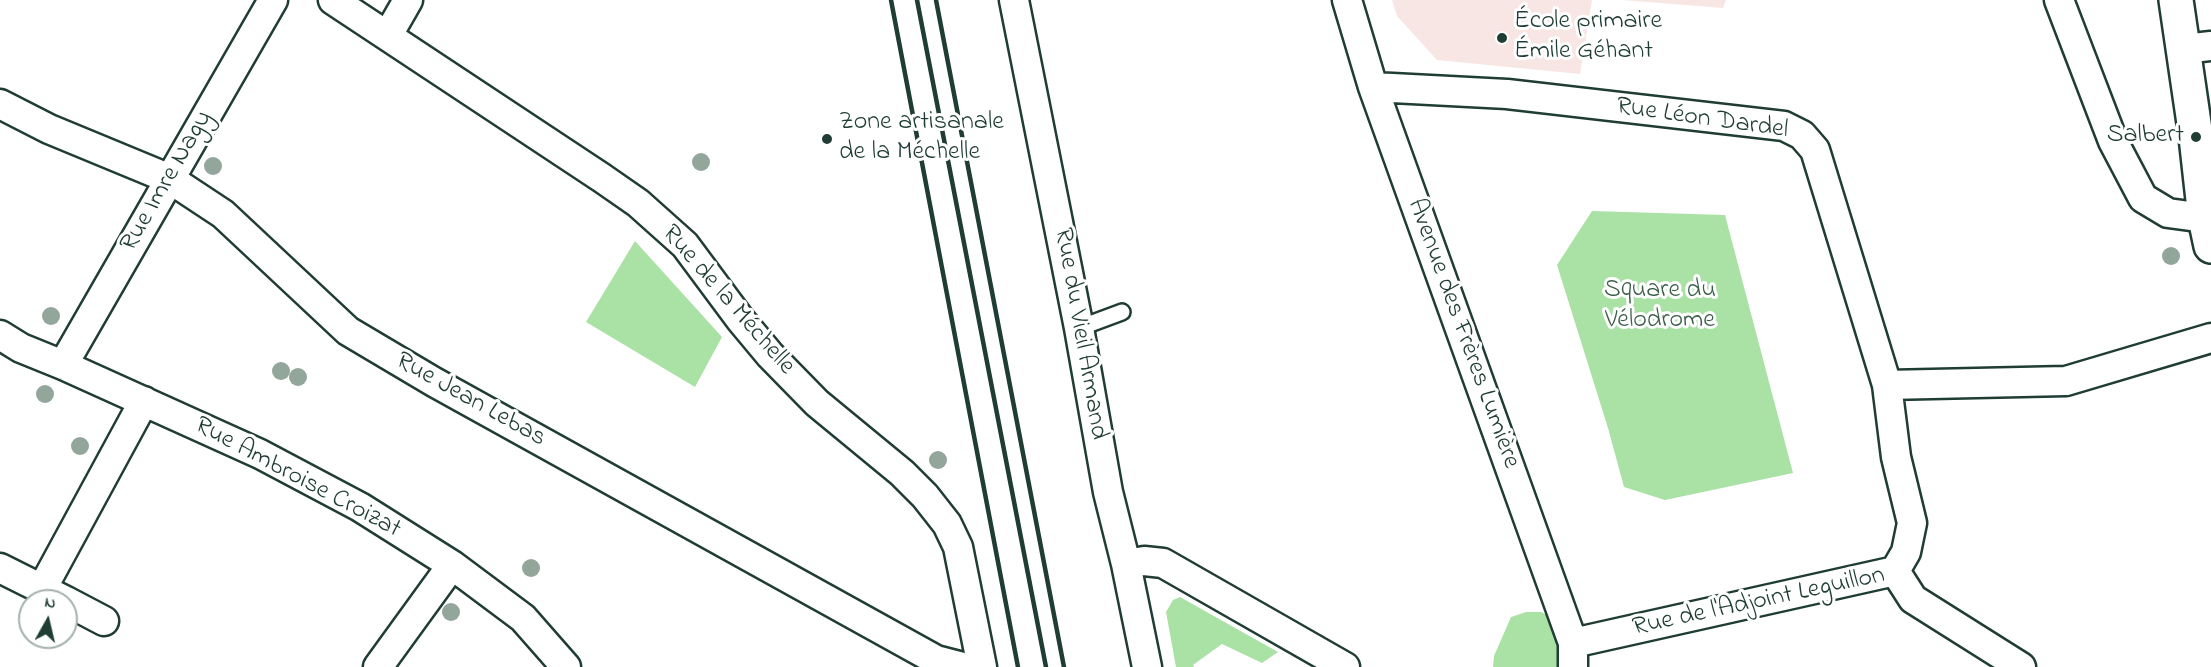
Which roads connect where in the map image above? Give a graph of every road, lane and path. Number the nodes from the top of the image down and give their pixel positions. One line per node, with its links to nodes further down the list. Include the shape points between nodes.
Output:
1 (273, 0): 12 (street, Rue Imre Nagy)
2 (333, 0): 8 (street, Rue de la Méchelle)
3 (408, 0): 8 (street)
4 (1014, 0): 15 (street, Rue du Vieil Armand)
5 (1347, 0): 10 (street, Avenue des Frères Lumière)
6 (2059, 0): 13 (street, via 2114,141 2143,198)
7 (2176, 0): 9 (main road)
8 (388, 35): 33 (street, Rue de la Méchelle, via 638,203 685,245 770,356 817,403 925,496 947,524 958,547)
9 (2197, 48): 13 (main road)
10 (1373, 87): 19 (street, Rue Léon Dardel, via 1508,94 1784,126 1802,135 1815,150); 29 (street, Avenue des Frères Lumière)
11 (0, 104): 12 (street, Rue Jean Lebas, via 49,129)
12 (170, 179): 18 (street, Rue Imre Nagy); 32 (street, Rue Jean Lebas, via 223,214 348,331 936,660)
13 (2208, 232)
14 (1122, 312): 15 (lane)
15 (1079, 328): 21 (street, Rue du Vieil Armand, via 1108,492)
16 (0, 335): 18 (street, Rue Ambroise Croizat)
17 (2211, 338): 19 (street, via 2066,381)
18 (63, 365): 20 (street, Rue Ambroise Croizat)
19 (1887, 385): 24 (street, Rue Léon Dardel, via 1896,457 1912,523 1906,552)
20 (144, 401): 22 (street, Rue Ambroise Croizat, via 352,502); 26 (street)
21 (1126, 564): 34 (street, Rue du Vieil Armand); 35 (street, via 1163,563)
22 (452, 565): 30 (street); 31 (street, Rue Ambroise Croizat, via 523,618)
23 (0, 568): 25 (street)
24 (1895, 570): 29 (street, Rue de l'Adjoint Leguillon); 36 (street, Rue de l'Adjoint Leguillon, via 1913,599)
25 (42, 589)
26 (62, 589)
27 (78, 607): 28 (street)
28 (104, 621)
29 (1578, 659)
30 (378, 667)
31 (566, 667)
32 (963, 667)
33 (982, 667)
34 (1147, 667)
35 (1345, 667)
36 (2021, 667)

